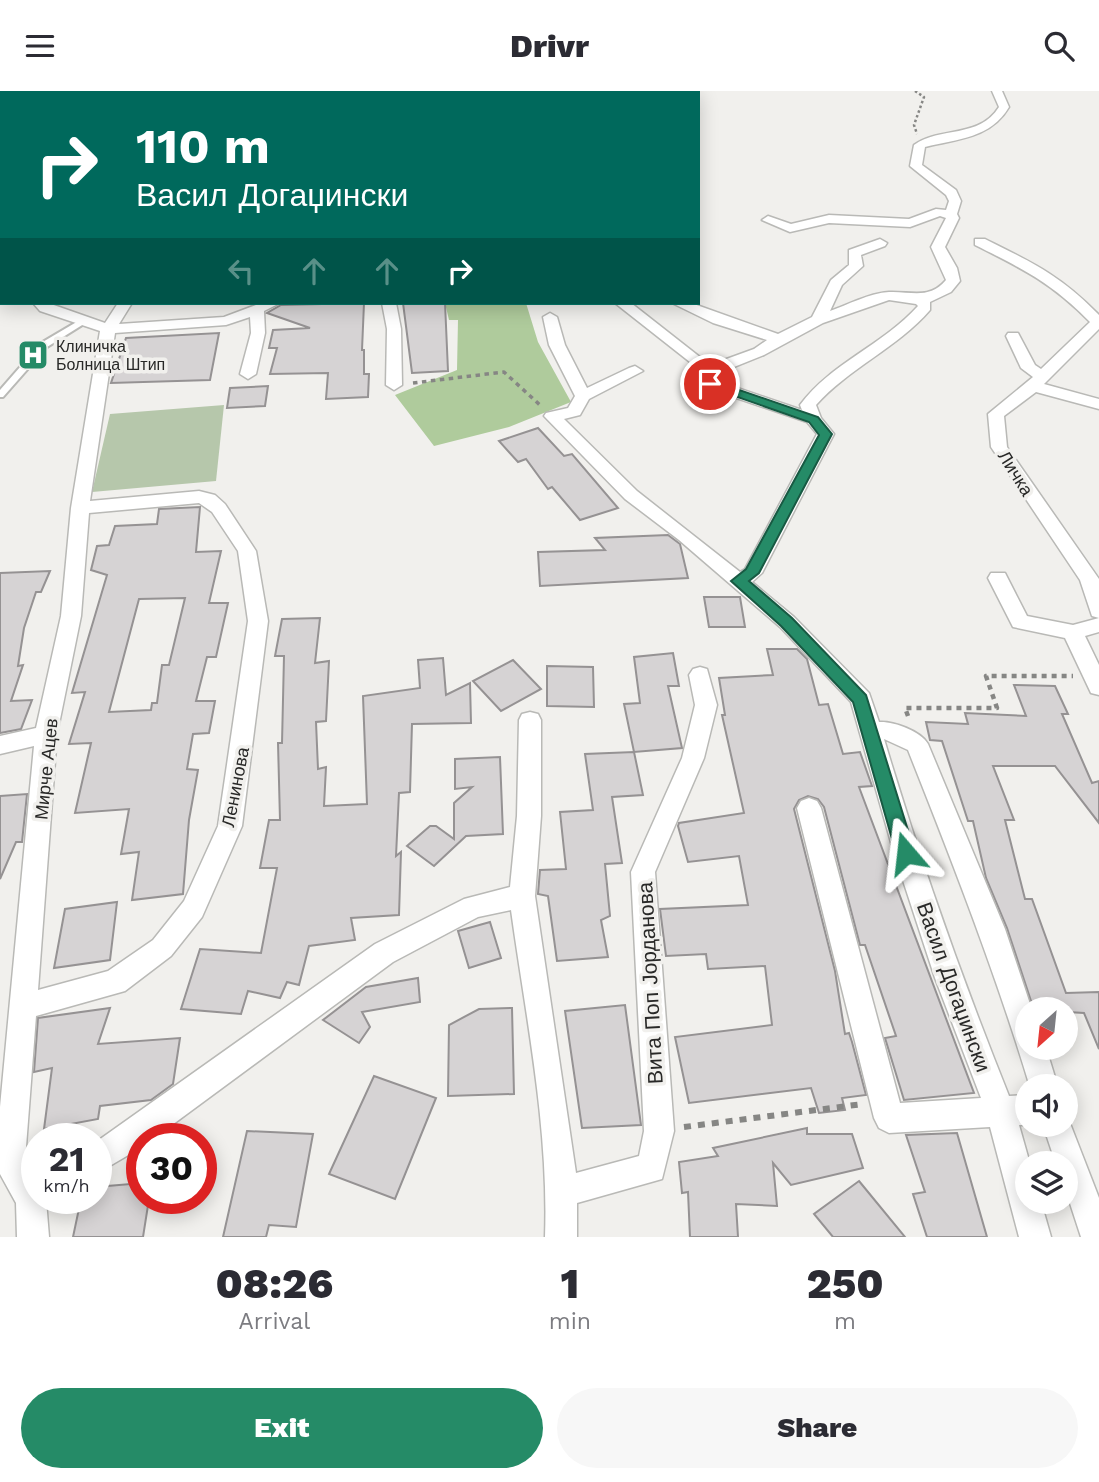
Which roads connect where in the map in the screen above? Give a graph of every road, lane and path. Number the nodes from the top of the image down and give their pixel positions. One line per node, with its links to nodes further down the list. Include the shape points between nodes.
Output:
1 (915, 91): 3 (path, via 924,97 914,125)
2 (997, 91): 3 (street, via 1004,107 995,122)
3 (920, 145): 4 (street, via 916,166 952,193 955,201)
4 (950, 215): 5 (street, via 940,212 910,223 830,219 790,227); 8 (street, via 953,218 938,247 953,281)
5 (768, 220)
6 (980, 242): 18 (street, via 1049,277)
7 (880, 243): 17 (street, via 854,253 856,266 836,283)
8 (922, 300): 17 (street, via 888,296); 32 (street, via 925,307 915,319 817,393 808,405)
9 (42, 305): 19 (street)
10 (124, 305): 20 (street, Мирче Ацев)
11 (269, 305): 15 (street)
12 (389, 305): 27 (street)
13 (625, 305): 24 (street, via 688,351)
14 (684, 305): 22 (street)
15 (257, 311): 20 (street, via 226,321); 25 (street, via 258,333)
16 (550, 317): 29 (street, via 557,345)
17 (818, 320): 22 (street)
18 (1098, 321): 26 (street, Личка)
19 (83, 322): 20 (street); 28 (lane, via 44,345)
20 (108, 329): 33 (street, Мирче Ацев)
21 (1013, 336): 26 (street)
22 (779, 339): 24 (street)
23 (635, 371): 29 (street)
24 (707, 372): 32 (street, via 710,384)
25 (248, 374)
26 (1037, 381): 30 (street); 36 (street, Личка, via 996,414 999,447 1089,579)
27 (394, 385): 31 (path, via 504,372)
28 (0, 395)
29 (583, 396): 31 (street, via 574,412)
30 (1099, 404)
31 (552, 416): 35 (street, Васил Догаџински, via 631,495)
32 (813, 419): 35 (street, via 825,434 752,573)
33 (80, 508): 43 (street, Мирче Ацев, via 71,616); 49 (street, Ленинова, via 199,497 219,508 247,551 258,621 250,696 230,826 193,909 162,948 115,982)
34 (998, 578): 38 (street, via 1020,622)
35 (739, 581): 42 (street, Васил Догаџински, via 787,622 860,699)
36 (1099, 611)
37 (1099, 625): 38 (street)
38 (1073, 632): 40 (street)
39 (701, 675): 52 (street, Вита Поп Јорданова, via 706,705 693,758 643,872)
40 (1096, 682): 44 (path, via 986,676 997,708 905,708)
41 (530, 720): 47 (street)
42 (869, 732): 44 (street, via 887,730); 51 (street, Васил Догаџински, via 948,978)
43 (46, 734): 45 (street); 49 (street, Мирче Ацев)
44 (917, 744): 48 (street, via 992,929)
45 (0, 745)
46 (809, 808): 50 (street)
47 (522, 896): 54 (street, via 473,907 384,953); 56 (street)
48 (1015, 999)
49 (23, 1007): 55 (street, Мирче Ацев, via 10,1162)
50 (885, 1101): 51 (street, via 889,1118); 52 (path)
51 (1014, 1110): 62 (street, Васил Догаџински)
52 (659, 1131): 56 (street, Вита Поп Јорданова, via 651,1168)
53 (1062, 1137): 63 (street)
54 (112, 1149)
55 (21, 1178)
56 (562, 1192): 61 (street)
57 (27, 1214): 59 (street)
58 (34, 1214): 60 (street)
59 (18, 1237)
60 (33, 1237)
61 (561, 1237)
62 (1035, 1237)
63 (1097, 1237)

